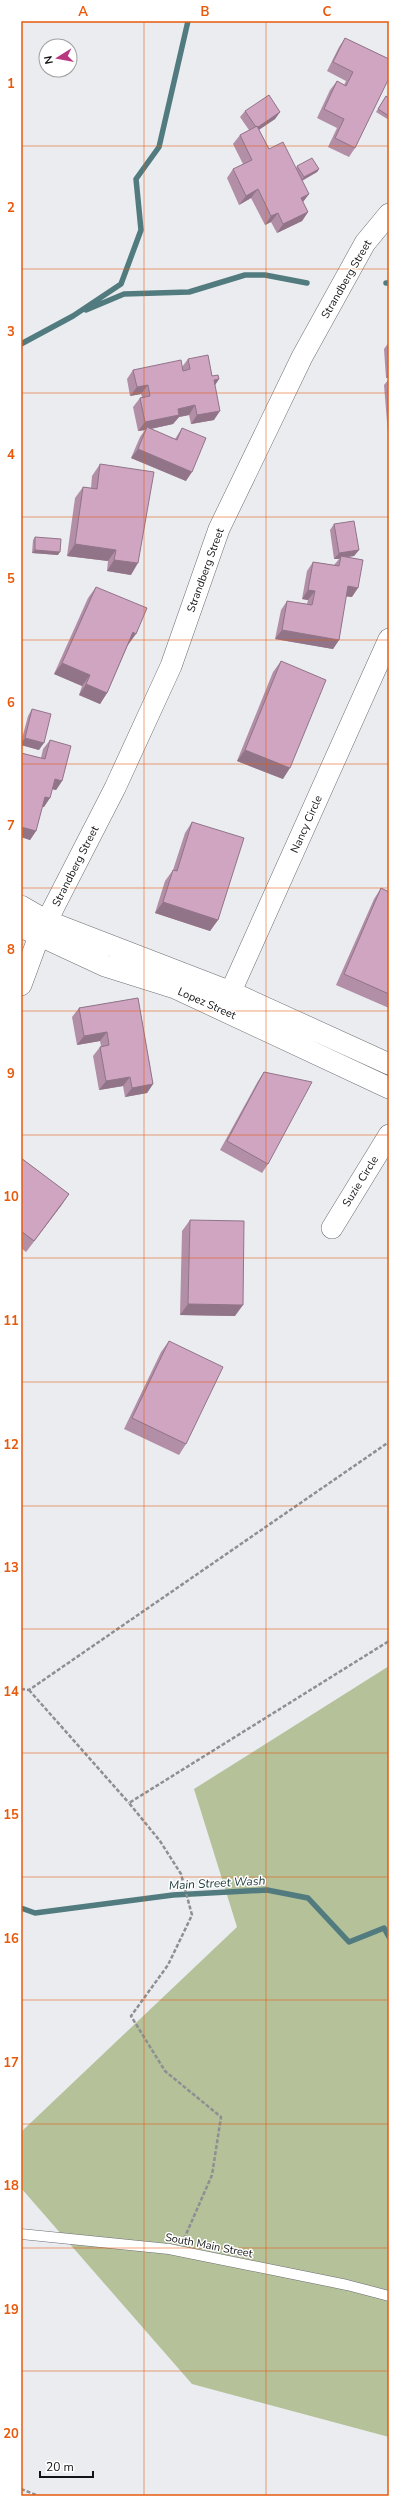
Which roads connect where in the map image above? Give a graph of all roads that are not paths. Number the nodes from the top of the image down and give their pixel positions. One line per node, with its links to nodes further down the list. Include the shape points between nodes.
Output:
1 (389, 214): 4 (street, Strandberg Street, via 365,243 302,357 219,528 171,666 115,788)
2 (389, 639): 6 (street, Nancy Circle)
3 (21, 906): 4 (street, Lopez Street)
4 (36, 928): 5 (street, Strandberg Street); 6 (street, Lopez Street, via 105,966)
5 (21, 985)
6 (227, 1001): 7 (street, Lopez Street); 8 (street, Lopez Street)
7 (389, 1064)
8 (389, 1088)
9 (389, 1135): 10 (street, Suzie Circle)
10 (332, 1228)
11 (21, 2234): 12 (lane, South Main Street, via 179,2251 347,2284)
12 (389, 2296)

